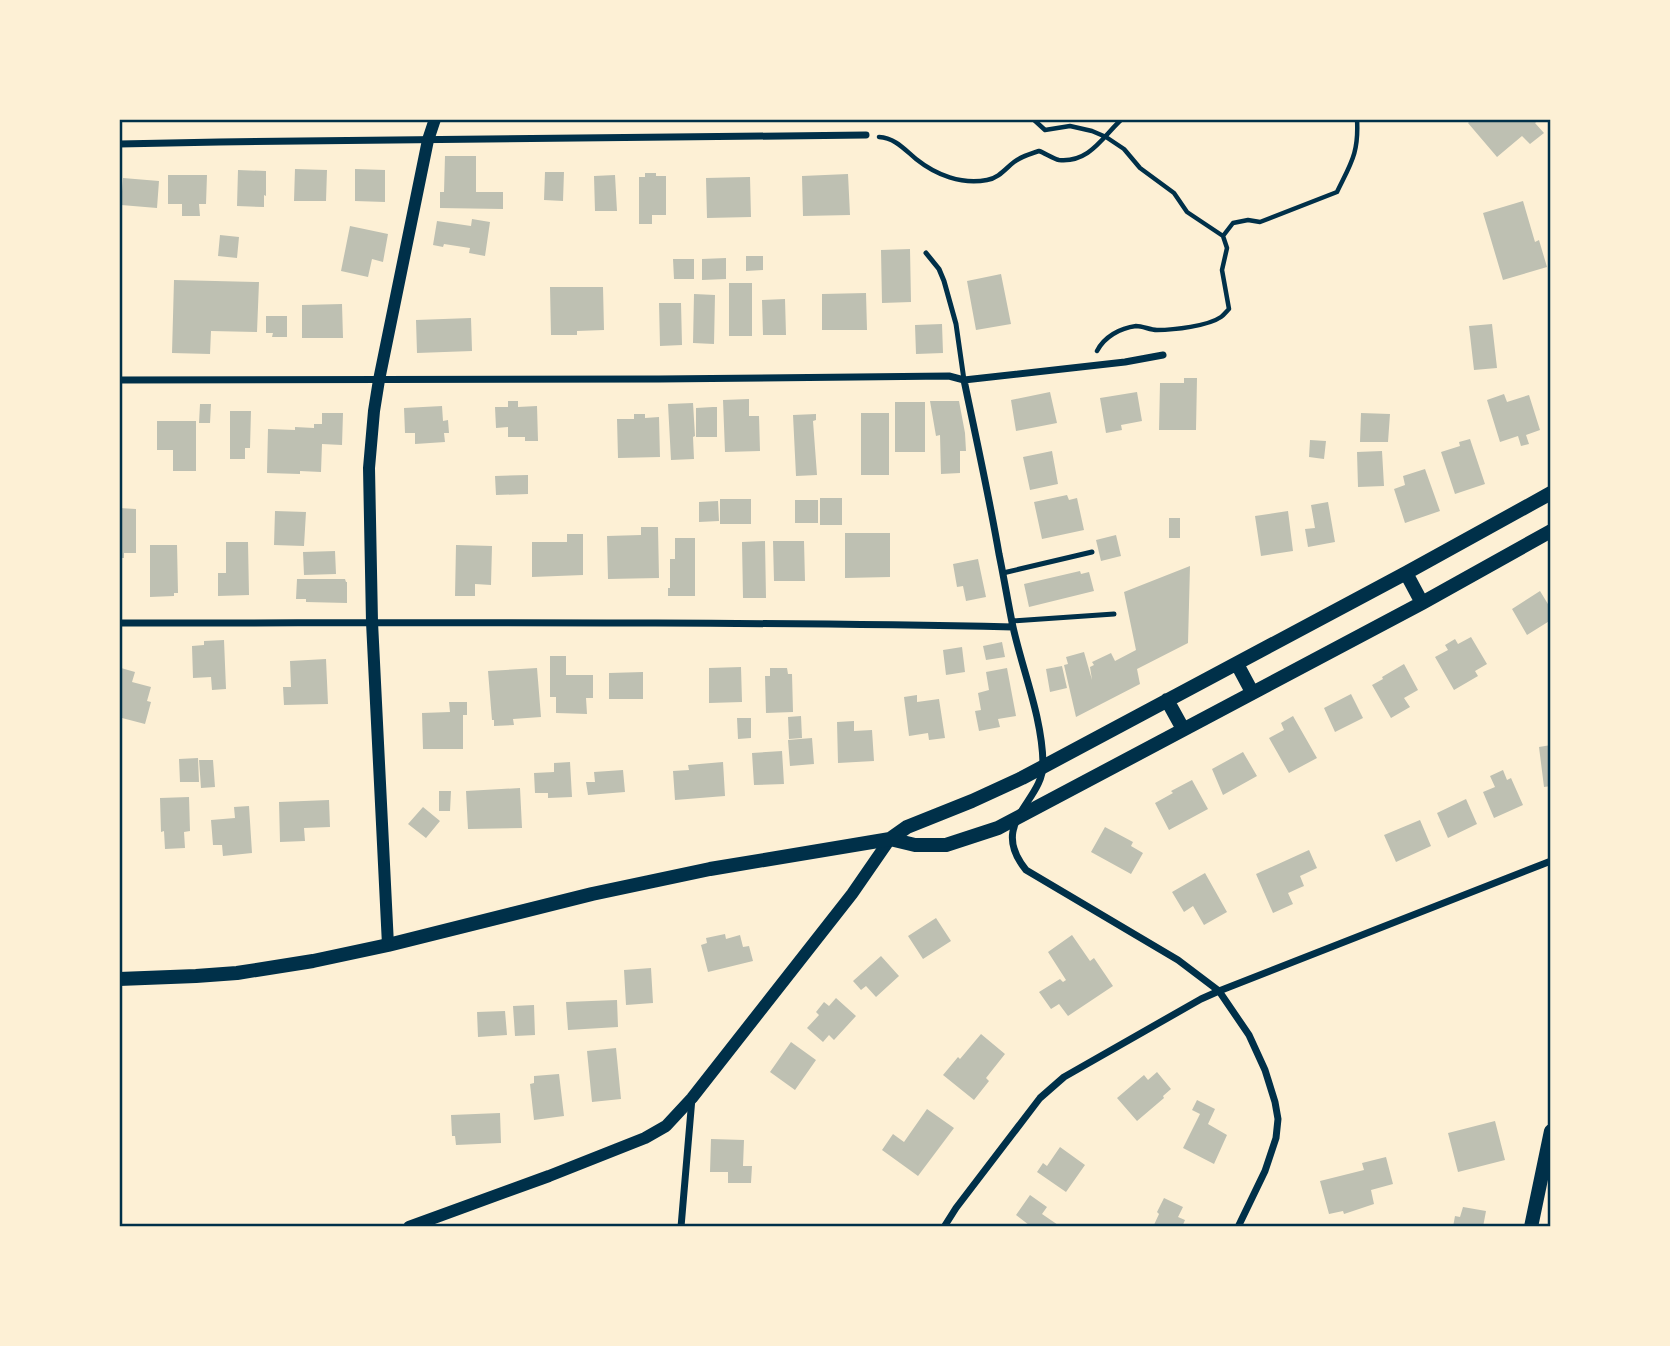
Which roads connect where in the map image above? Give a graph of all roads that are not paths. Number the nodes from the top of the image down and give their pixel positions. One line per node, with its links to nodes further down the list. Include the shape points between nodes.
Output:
1 (435, 119): 3 (street)
2 (866, 135): 3 (street)
3 (428, 141): 4 (street); 8 (street)
4 (119, 145)
5 (926, 253): 9 (lane, via 944,281)
6 (1163, 355): 9 (street)
7 (119, 380): 8 (street)
8 (379, 380): 9 (street, via 949,376); 17 (street, via 369,468)
9 (964, 380): 13 (street)
10 (1551, 493): 14 (main road)
11 (1551, 531): 15 (main road)
12 (1093, 552): 13 (lane)
13 (1003, 573): 19 (street)
14 (1406, 573): 15 (main road); 20 (main road)
15 (1422, 603): 21 (main road)
16 (1114, 614): 19 (lane)
17 (372, 622): 18 (street); 19 (street); 28 (street)
18 (119, 623)
19 (1013, 624): 24 (street)
20 (1237, 664): 21 (main road); 22 (main road)
21 (1252, 692): 23 (main road)
22 (1167, 700): 23 (main road); 24 (main road)
23 (1183, 729): 25 (main road)
24 (1044, 766): 25 (street); 26 (main road, via 907,827)
25 (1017, 817): 26 (main road, via 946,845); 30 (street, via 1013,850 1026,870 1178,960)
26 (890, 839): 28 (main road, via 631,885); 31 (street)
27 (1551, 861): 30 (street)
28 (388, 945): 29 (main road, via 237,973)
29 (119, 979)
30 (1219, 991): 35 (street, via 1064,1077 1040,1098); 36 (street, via 1249,1035 1265,1070 1278,1119 1265,1171)
31 (692, 1098): 33 (street, via 666,1126 645,1138); 34 (street)
32 (1551, 1131): 37 (main road)
33 (409, 1227)
34 (681, 1227)
35 (944, 1227)
36 (1238, 1227)
37 (1531, 1227)

